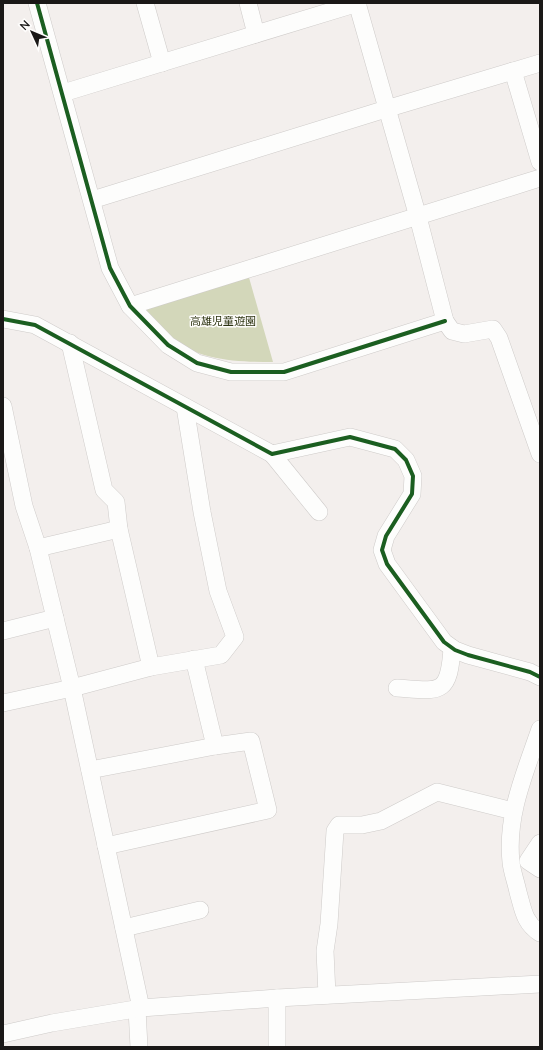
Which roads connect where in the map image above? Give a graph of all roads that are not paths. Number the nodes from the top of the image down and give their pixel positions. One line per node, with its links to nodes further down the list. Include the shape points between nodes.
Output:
1 (37, 3): 9 (street)
2 (145, 3): 6 (street)
3 (248, 3): 5 (street)
4 (357, 3): 5 (street); 10 (street)
5 (256, 34): 6 (street)
6 (162, 63): 9 (street)
7 (540, 64): 8 (street)
8 (513, 71): 10 (street); 11 (street)
9 (63, 93): 13 (street)
10 (386, 109): 13 (street); 14 (street)
11 (540, 162)
12 (540, 178): 14 (street)
13 (92, 200): 15 (street, via 110,268)
14 (418, 217): 15 (street); 17 (street)
15 (130, 306): 17 (street, via 174,349 197,363 231,372 284,372)
16 (3, 319): 18 (street, via 35,325)
17 (445, 321): 22 (street, via 452,331 464,334 493,330 499,338)
18 (70, 344): 20 (street); 24 (street, via 104,490 116,502)
19 (3, 406): 25 (street, via 24,506)
20 (185, 407): 21 (street); 29 (street, via 218,591 235,637 221,654)
21 (272, 454): 23 (street); 28 (street, via 350,437 396,449 406,460 413,476 412,494 386,536 382,550 387,564 444,642)
22 (540, 454)
23 (319, 512)
24 (119, 529): 25 (street); 30 (street)
25 (38, 548): 26 (street)
26 (55, 618): 27 (street); 32 (street)
27 (3, 631)
28 (452, 648): 31 (street); 33 (street, via 450,672 440,687 432,690)
29 (194, 660): 30 (street); 36 (street)
30 (151, 667): 32 (street)
31 (540, 677)
32 (72, 688): 34 (street); 37 (street)
33 (397, 688)
34 (3, 703)
35 (540, 729): 38 (street)
36 (215, 746): 37 (street); 40 (street, via 251,741 268,810)
37 (90, 770): 40 (street)
38 (513, 811): 44 (street, via 509,835 511,863 523,912 530,927); 46 (street, via 437,792 381,821 362,825 339,825 335,831 330,924 325,951)
39 (540, 843): 41 (street, via 528,861)
40 (106, 846): 43 (street)
41 (540, 868)
42 (200, 910): 43 (street)
43 (124, 928): 48 (street)
44 (540, 933)
45 (540, 984): 46 (street)
46 (327, 996): 47 (street)
47 (277, 998): 48 (street); 51 (street)
48 (139, 1009): 49 (street); 50 (street)
49 (3, 1034)
50 (138, 1047)
51 (278, 1047)

